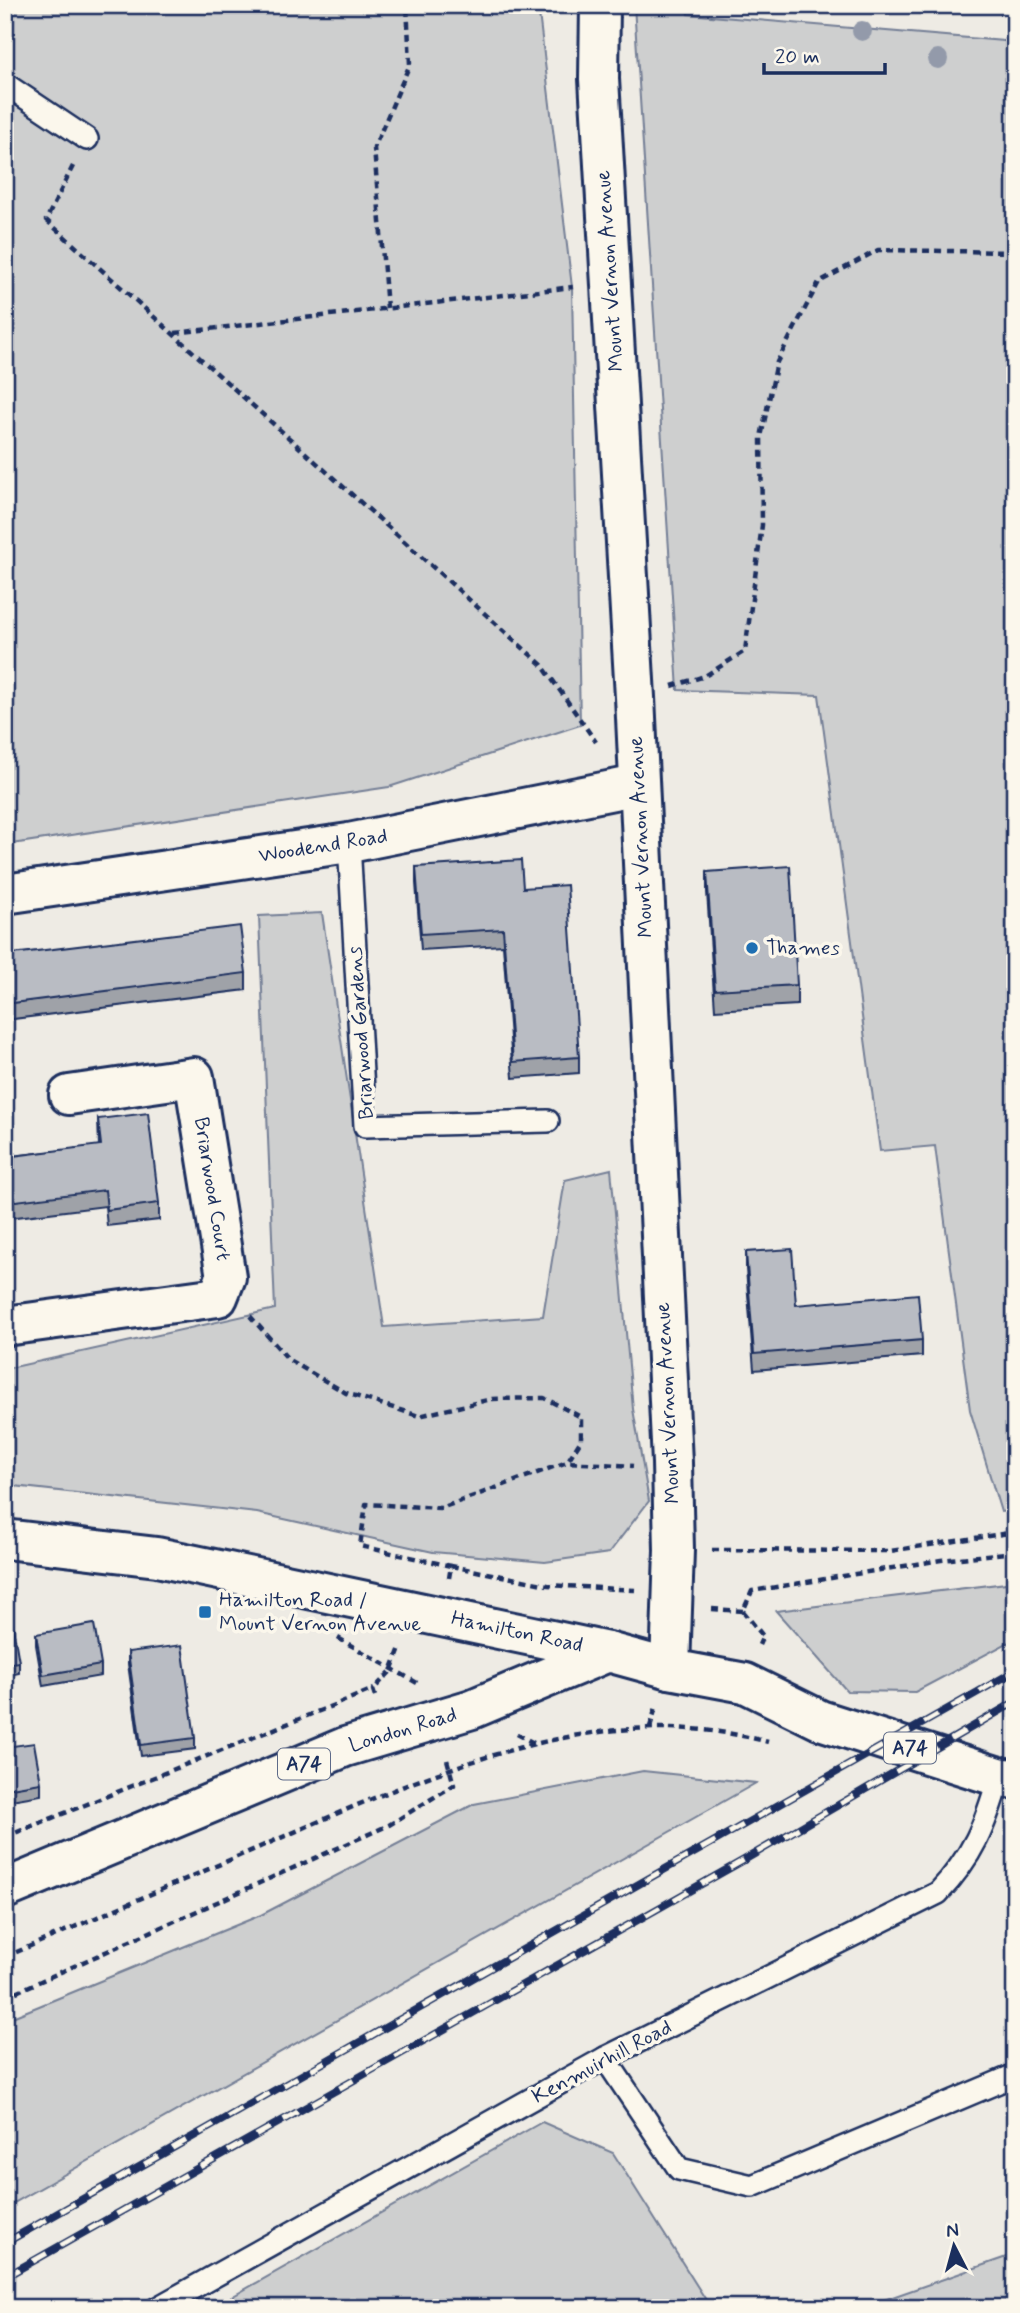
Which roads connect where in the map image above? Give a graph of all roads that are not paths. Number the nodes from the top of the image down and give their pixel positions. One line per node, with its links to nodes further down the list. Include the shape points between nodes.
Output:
1 (600, 6): 4 (main road, Mount Vernon Avenue, via 599,79)
2 (5, 84): 3 (lane)
3 (87, 139)
4 (638, 785): 5 (main road, Woodend Road); 12 (main road, Mount Vernon Avenue, via 674,1550)
5 (348, 843): 6 (main road, Woodend Road); 8 (lane, Briarwood Gardens, via 365,1126)
6 (5, 894)
7 (69, 1095): 9 (main road, Briarwood Court, via 194,1077 226,1277 218,1297)
8 (548, 1121)
9 (5, 1326)
10 (5, 1539): 11 (main road, Hamilton Road, via 157,1557)
11 (608, 1652): 12 (main road, Hamilton Road / A74); 14 (main road, London Road / A74, via 472,1709 345,1747)
12 (670, 1669): 13 (main road, Hamilton Road / A74, via 745,1683 820,1720)
13 (1007, 1778): 15 (lane, Kenmuirhill Road, via 963,1866 938,1893)
14 (5, 1889)
15 (605, 2058): 16 (lane, via 679,2169 752,2186); 17 (lane, Kenmuirhill Road)
16 (1015, 2075)
17 (157, 2308)

